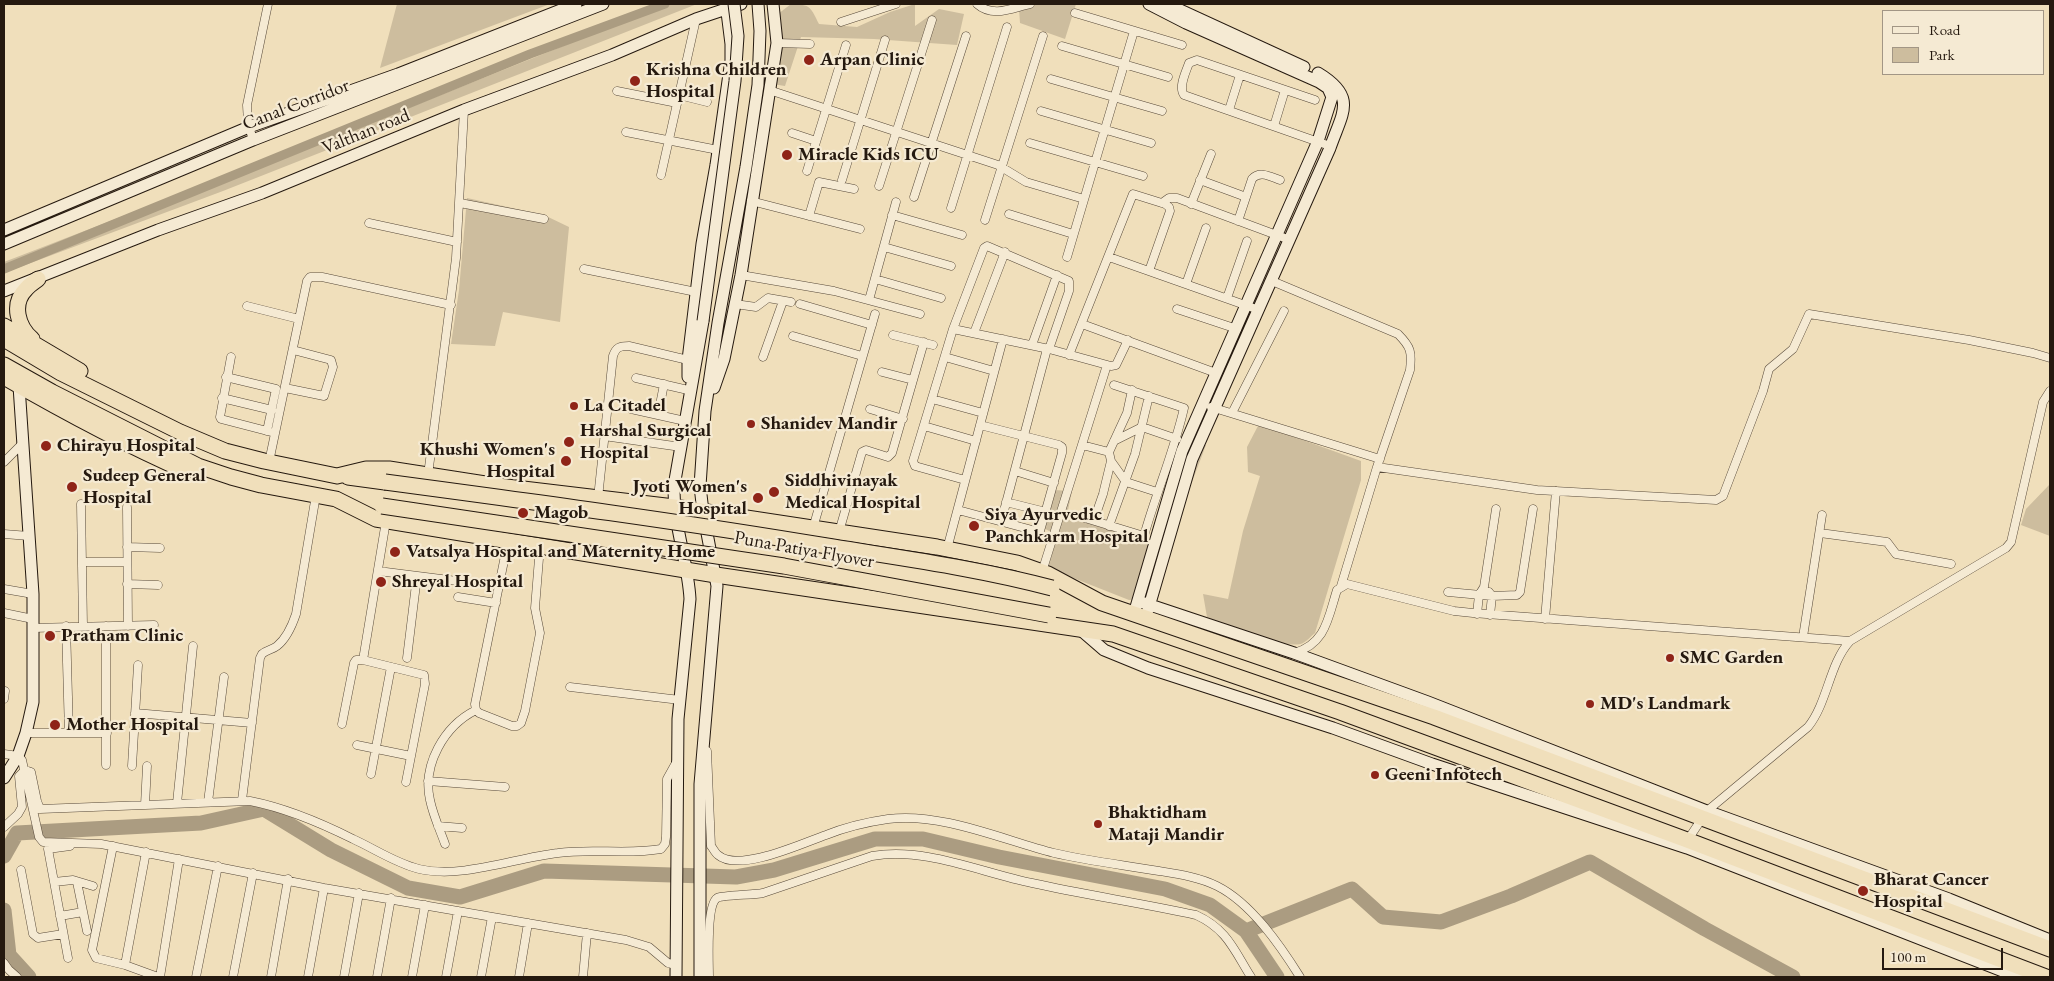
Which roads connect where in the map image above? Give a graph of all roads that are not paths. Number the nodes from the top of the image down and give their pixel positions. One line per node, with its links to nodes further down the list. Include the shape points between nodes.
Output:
1 (268, 4): 46 (street, via 247,105)
2 (576, 4): 46 (street, via 398,74)
3 (603, 4): 51 (street, Canal Corridor)
4 (741, 4): 12 (street, Valthan road)
5 (758, 4): 176 (street, via 758,85)
6 (773, 4): 23 (street)
7 (896, 4): 13 (street)
8 (977, 4): 9 (street, via 988,12)
9 (1030, 4)
10 (1149, 4): 54 (street, via 1328,88 1332,102)
11 (1167, 4): 58 (street, via 1332,81 1340,89 1344,106)
12 (729, 5): 15 (street, Valthan road); 59 (street, via 731,60); 170 (street, bridge, via 738,36 735,81 703,321)
13 (877, 7): 17 (street)
14 (1075, 13): 19 (street)
15 (696, 19): 36 (street); 40 (street, Valthan road, via 612,55)
16 (932, 20): 49 (street)
17 (841, 22)
18 (1007, 27): 61 (street)
19 (1134, 31): 26 (street); 28 (street)
20 (966, 36): 55 (street)
21 (1043, 36): 63 (street)
22 (885, 40): 44 (street)
23 (777, 43): 24 (street); 32 (street)
24 (810, 44)
25 (846, 45): 39 (street)
26 (1182, 45)
27 (1062, 46): 28 (street)
28 (1124, 64): 30 (street); 35 (street)
29 (1240, 75): 33 (street); 41 (street); 41 (street, via 1192,60 1184,78 1184,95)
30 (1168, 77)
31 (1051, 79): 35 (street)
32 (769, 90): 39 (street); 75 (street)
33 (1285, 90): 37 (street); 45 (street)
34 (617, 91): 36 (street)
35 (1114, 97): 43 (street); 47 (street)
36 (678, 99): 38 (street); 52 (street)
37 (1315, 100)
38 (707, 102)
39 (826, 109): 44 (street); 53 (street)
40 (464, 110): 77 (street); 109 (street, Valthan road, via 262,193 142,236)
41 (1229, 110): 45 (street)
42 (1040, 111): 47 (street)
43 (1162, 111)
44 (861, 120): 49 (street); 67 (street)
45 (1274, 126): 54 (street)
46 (249, 127): 51 (street); 88 (street)
47 (1104, 130): 57 (street); 62 (street)
48 (626, 132): 52 (street)
49 (896, 132): 55 (street); 70 (street)
50 (792, 133): 53 (street)
51 (252, 140): 95 (street, Canal Corridor)
52 (669, 141): 59 (street); 65 (street)
53 (816, 141): 64 (street)
54 (1318, 141): 58 (street); 94 (street)
55 (931, 143): 61 (street); 73 (street)
56 (1030, 143): 62 (street)
57 (1151, 143)
58 (1330, 146): 96 (street)
59 (718, 150): 114 (street)
60 (1211, 154): 68 (street)
61 (968, 155): 63 (street); 80 (street)
62 (1095, 162): 66 (street); 74 (street)
63 (1002, 167): 74 (street, via 1026,182); 85 (street)
64 (806, 171)
65 (661, 175)
66 (1143, 176)
67 (842, 180)
68 (1200, 180): 72 (street); 79 (street)
69 (1280, 180): 72 (street, via 1256,175)
70 (879, 186)
71 (854, 189): 83 (street, via 819,182)
72 (1246, 196): 86 (street)
73 (914, 198)
74 (1084, 199): 92 (street)
75 (752, 201): 83 (street); 107 (street)
76 (896, 202): 82 (street)
77 (460, 203): 84 (street); 98 (street)
78 (1162, 203): 79 (street, via 1172,198); 103 (street, via 1133,194); 106 (street, via 1170,211)
79 (1191, 204): 86 (street)
80 (951, 208)
81 (1008, 214): 92 (street)
82 (892, 215): 93 (street); 100 (street)
83 (809, 216): 90 (street)
84 (544, 219)
85 (985, 220)
86 (1238, 221): 94 (street)
87 (369, 223): 98 (street)
88 (18, 224): 91 (street); 95 (street)
89 (1206, 228): 112 (street)
90 (860, 229)
91 (4, 230)
92 (1074, 234): 102 (street)
93 (962, 235)
94 (1278, 235): 96 (street); 122 (street)
95 (24, 236): 99 (street, Canal Corridor)
96 (1290, 240): 111 (street)
97 (1247, 241): 116 (street)
98 (457, 242): 121 (street)
99 (4, 244)
100 (884, 246): 104 (street); 110 (street)
101 (1005, 252): 108 (street); 132 (street, via 991,246 984,248); 134 (street)
102 (1067, 257)
103 (1109, 257): 106 (street); 129 (street)
104 (951, 266)
105 (584, 269): 114 (street)
106 (1149, 271): 112 (street)
107 (741, 275): 117 (street); 118 (street)
108 (1058, 275): 142 (street); 143 (street, via 1069,281 1070,286)
109 (38, 279): 113 (street, Valthan road); 145 (highway, via 21,297 18,317 25,333)
110 (875, 279): 115 (street); 117 (street)
111 (1272, 281): 124 (street); 198 (street, via 1398,334 1408,345 1412,356 1410,370)
112 (1186, 284): 116 (street)
113 (4, 291)
114 (696, 292): 152 (street)
115 (941, 298)
116 (1227, 298): 122 (street)
117 (869, 300): 127 (street)
118 (735, 304): 149 (street, via 756,307 768,298 787,302); 176 (street, via 724,359)
119 (800, 304): 130 (street)
120 (247, 306): 128 (street)
121 (451, 306): 128 (street, via 314,276 307,281); 200 (street)
122 (1248, 306): 124 (street); 133 (street)
123 (1177, 309): 133 (street)
124 (1259, 310): 172 (street)
125 (1284, 311): 178 (street)
126 (875, 314): 130 (street)
127 (920, 314)
128 (299, 318): 144 (street)
129 (1082, 324): 139 (street); 146 (street)
130 (872, 325): 147 (street)
131 (4, 326): 145 (highway)
132 (953, 329): 134 (street); 150 (street)
133 (1237, 329): 156 (street)
134 (974, 333): 138 (street)
135 (893, 335): 140 (street)
136 (793, 336): 147 (street)
137 (4, 339): 197 (highway, via 61,373 180,432 225,451)
138 (1003, 339): 142 (street); 154 (street)
139 (1128, 340): 153 (street, via 1119,362); 156 (street)
140 (924, 342): 141 (street); 160 (street)
141 (933, 345)
142 (1032, 345): 143 (street)
143 (1048, 349): 146 (street); 187 (street)
144 (292, 350): 163 (street); 163 (street, via 332,360 333,367 324,396)
145 (50, 353): 197 (highway, via 184,424)
146 (1069, 355): 153 (street)
147 (862, 356): 225 (street)
148 (231, 357): 158 (street)
149 (764, 357)
150 (945, 357): 154 (street); 169 (street)
151 (2050, 358): 206 (street, via 1969,340 1809,314 1794,349 1769,369 1720,499)
152 (688, 360): 164 (street); 186 (street, via 629,346 616,348 612,356)
153 (1107, 365): 192 (street)
154 (994, 371): 177 (street)
155 (882, 372): 160 (street)
156 (1216, 373): 171 (street)
157 (8, 377): 191 (street); 205 (highway, via 52,392 198,466); 205 (highway, via 158,459 228,484)
158 (226, 377): 168 (street); 175 (street, via 276,389)
159 (636, 378): 161 (street)
160 (913, 380): 180 (street)
161 (664, 384): 164 (street); 179 (street)
162 (1114, 385): 165 (street)
163 (285, 388): 185 (street)
164 (688, 390): 170 (street)
165 (1132, 390): 167 (street); 189 (street, via 1127,412)
166 (2050, 391): 271 (street, via 2042,402 2011,542)
167 (1149, 396): 184 (street); 188 (street, via 1184,408)
168 (222, 398): 175 (street); 185 (street, via 221,419)
169 (932, 399): 177 (street); 183 (street)
170 (688, 404): 181 (street)
171 (1202, 404): 172 (street); 256 (street, via 1182,451)
172 (1214, 408): 178 (street); 256 (street, via 1192,459)
173 (631, 409): 179 (street)
174 (870, 409): 180 (street)
175 (272, 410): 185 (street)
176 (705, 411): 217 (street, via 700,486)
177 (983, 413): 182 (street)
178 (1232, 413): 198 (street)
179 (658, 415): 181 (street)
180 (903, 419): 226 (street, via 891,456 866,450 862,452)
181 (685, 421): 193 (street)
182 (980, 425): 187 (street); 190 (street)
183 (924, 426): 190 (street); 202 (street, via 913,464)
184 (1142, 427): 188 (street); 189 (street); 203 (street)
185 (271, 432): 197 (street)
186 (604, 436): 193 (street); 209 (street)
187 (1024, 436): 199 (street); 204 (street, via 1062,448)
188 (1177, 439): 207 (street)
189 (1114, 440): 194 (street)
190 (976, 441): 202 (street)
191 (23, 443): 196 (street); 229 (street)
192 (1082, 445): 194 (street); 240 (street)
193 (681, 447): 213 (street)
194 (1109, 452): 195 (street)
195 (1111, 461): 203 (street); 222 (street)
196 (4, 462)
197 (267, 462): 201 (highway, Puna Patiya Flyover)
198 (1379, 463): 206 (street); 246 (street)
199 (1015, 471): 204 (street); 210 (street)
200 (428, 475): 201 (highway, via 389,469); 209 (highway)
201 (337, 476): 255 (highway, Puna Patiya Flyover, bridge, via 658,519 934,563 1025,581)
202 (965, 480): 216 (street)
203 (1126, 482): 207 (street); 224 (street)
204 (1054, 483): 218 (street)
205 (261, 485): 208 (highway, Puna Patiya Flyover)
206 (1556, 491): 260 (street)
207 (1156, 492): 224 (street, via 1144,536)
208 (316, 495): 219 (highway, Puna Patiya Flyover); 288 (street, via 296,614 278,645 262,654)
209 (598, 498): 213 (highway)
210 (1006, 502): 218 (street); 223 (street)
211 (81, 504): 235 (street)
212 (127, 507): 232 (street)
213 (674, 507): 217 (highway); 238 (street)
214 (1496, 509): 247 (street)
215 (1533, 509): 252 (street, via 1520,592 1511,597)
216 (958, 510): 223 (street); 234 (street)
217 (703, 512): 225 (highway); 241 (street)
218 (1046, 512): 223 (street, via 1040,531 1036,532)
219 (384, 513): 230 (highway); 239 (street); 268 (highway, Puna Patiya Flyover, bridge, via 784,566 1049,615)
220 (1075, 515): 222 (street)
221 (1822, 515): 227 (street)
222 (1094, 520): 224 (street)
223 (1001, 522)
224 (1109, 526)
225 (813, 528): 226 (highway)
226 (839, 532): 234 (highway)
227 (1820, 532): 237 (street, via 1887,542 1896,554); 269 (street)
228 (4, 534): 229 (street)
229 (30, 536): 250 (street)
230 (508, 541): 231 (highway); 254 (street)
231 (540, 546): 238 (highway); 283 (street, via 535,608 540,633 523,718 517,726 512,726)
232 (127, 547): 233 (street); 236 (street)
233 (160, 548)
234 (947, 549): 240 (highway, via 994,557)
235 (82, 562): 236 (street); 264 (street)
236 (127, 562): 244 (street)
237 (1951, 564)
238 (686, 570): 241 (highway); 281 (street, via 690,599)
239 (378, 571): 242 (street); 276 (street)
240 (1042, 572): 255 (highway)
241 (716, 575): 267 (highway); 290 (street)
242 (417, 576): 243 (street); 275 (street)
243 (457, 581)
244 (128, 584): 245 (street); 266 (street)
245 (158, 585)
246 (1341, 586): 258 (street, via 1361,586); 273 (street, via 1317,642)
247 (1484, 587): 251 (street); 252 (street)
248 (4, 589): 250 (street)
249 (1448, 592): 251 (street)
250 (34, 594): 261 (street)
251 (1478, 595): 252 (street); 258 (street)
252 (1492, 596): 259 (street)
253 (458, 597): 254 (street)
254 (496, 603): 283 (street)
255 (1102, 603): 256 (highway)
256 (1142, 609): 270 (street); 274 (highway)
257 (4, 613): 261 (street)
258 (1477, 614): 259 (street)
259 (1490, 615): 260 (street)
260 (1545, 619): 269 (street)
261 (32, 624): 263 (street); 291 (street, via 32,702)
262 (154, 625): 266 (street)
263 (66, 626): 264 (street); 292 (street)
264 (83, 626): 265 (street)
265 (106, 626): 266 (street); 293 (street)
266 (128, 626)
267 (1082, 631): 268 (highway); 314 (street, via 1104,650 1148,668 1432,764)
268 (1113, 634): 314 (highway, via 1340,712)
269 (1803, 637): 271 (street)
270 (1251, 639): 273 (street); 274 (highway)
271 (1850, 641): 316 (street, via 1808,727)
272 (193, 646): 285 (street)
273 (1294, 653): 282 (street)
274 (1254, 655): 286 (highway)
275 (406, 658)
276 (363, 660): 278 (street); 289 (street, via 354,663)
277 (138, 665): 284 (street)
278 (391, 667): 295 (street); 299 (street, via 421,673 425,679)
279 (224, 677): 287 (street)
280 (570, 687): 281 (street)
281 (680, 700): 300 (street)
282 (1428, 702): 286 (highway); 296 (street)
283 (476, 710): 308 (street, via 457,722 440,745 433,757)
284 (135, 713): 285 (street); 302 (street)
285 (186, 717): 287 (street); 313 (street)
286 (1434, 717): 304 (highway)
287 (220, 721): 288 (street); 312 (street)
288 (252, 724): 311 (street)
289 (342, 724)
290 (706, 725): 364 (street, via 700,784); 367 (street, via 711,846 726,859 748,860 859,824 890,819 912,818 952,824 1055,853 1199,879 1216,885 1244,903)
291 (26, 733): 292 (street); 298 (street)
292 (69, 733): 293 (street)
293 (106, 733): 301 (street)
294 (357, 745): 295 (street)
295 (376, 749): 299 (street); 306 (street)
296 (1556, 752): 304 (highway); 316 (street)
297 (4, 754): 298 (street)
298 (18, 756): 305 (street); 307 (street)
299 (411, 756): 309 (street)
300 (677, 761): 311 (street, via 667,779 666,837 660,849 558,852 453,872 419,869 397,862 307,819 265,804); 350 (street)
301 (106, 765)
302 (132, 766)
303 (147, 766): 315 (street)
304 (1569, 768): 316 (highway)
305 (25, 773): 315 (street, via 31,772 40,808); 318 (street, via 19,776 22,807); 320 (street, via 41,841)
306 (371, 774)
307 (4, 778)
308 (428, 781): 310 (street); 317 (street)
309 (406, 782)
310 (505, 787)
311 (242, 800): 312 (street)
312 (208, 802): 313 (street)
313 (178, 803): 315 (street)
314 (1572, 804): 322 (highway)
315 (145, 805)
316 (1704, 814): 322 (street); 345 (street, via 1949,899); 346 (highway)
317 (438, 826): 319 (street); 321 (street)
318 (4, 827)
319 (462, 828)
320 (85, 842): 323 (street); 330 (street, via 83,845 48,849)
321 (446, 844)
322 (1685, 844): 368 (street); 369 (highway)
323 (113, 846): 324 (street); 349 (street, via 92,950 96,958)
324 (146, 852): 325 (street); 349 (street)
325 (179, 859): 326 (street); 352 (street)
326 (218, 866): 328 (street); 353 (street)
327 (20, 870): 344 (street, via 33,934 38,938)
328 (253, 873): 329 (street); 354 (street)
329 (288, 879): 333 (street); 355 (street)
330 (54, 882): 331 (street); 339 (street)
331 (77, 882): 332 (street); 338 (street)
332 (93, 886)
333 (324, 888): 334 (street); 356 (street)
334 (358, 893): 335 (street); 357 (street)
335 (391, 898): 336 (street); 358 (street)
336 (425, 905): 337 (street); 359 (street)
337 (458, 911): 340 (street); 360 (street)
338 (83, 912): 339 (street); 342 (street)
339 (60, 916): 344 (street)
340 (492, 917): 341 (street); 361 (street)
341 (528, 923): 343 (street); 362 (street)
342 (87, 931)
343 (588, 933): 350 (street, via 649,947 668,963); 363 (street)
344 (63, 934): 347 (street)
345 (2050, 940)
346 (2050, 949)
347 (68, 958)
348 (4, 965): 351 (street)
349 (125, 965): 352 (street)
350 (674, 973)
351 (17, 977)
352 (159, 977)
353 (196, 977)
354 (233, 977)
355 (271, 977)
356 (308, 977)
357 (344, 977)
358 (377, 977)
359 (412, 977)
360 (446, 977)
361 (481, 977)
362 (519, 977)
363 (583, 977)
364 (700, 977)
365 (709, 977): 366 (street, via 710,910 717,898 764,894 872,856 891,853 924,856 1031,883 1196,915 1224,934)
366 (1251, 977)
367 (1300, 977)
368 (2018, 977)
369 (2046, 977)

